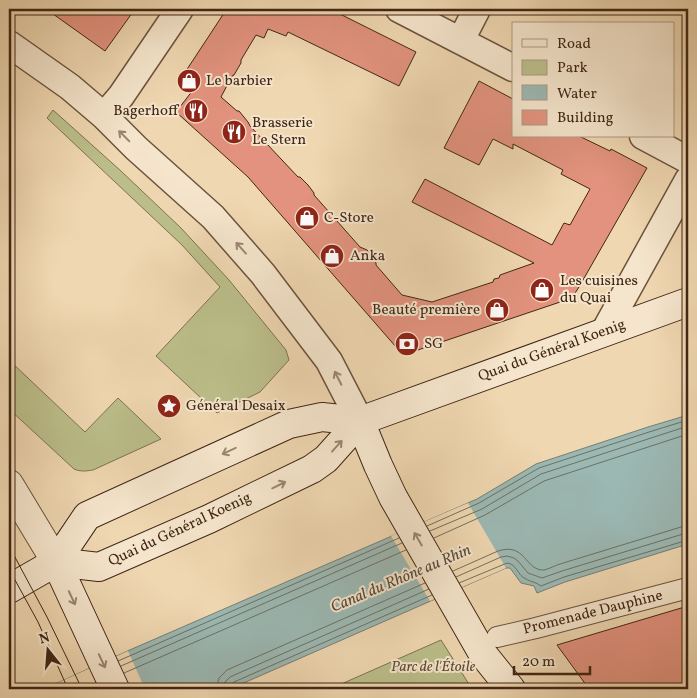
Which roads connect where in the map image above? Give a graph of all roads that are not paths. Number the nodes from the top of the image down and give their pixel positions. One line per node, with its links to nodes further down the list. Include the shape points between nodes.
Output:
1 (180, 9): 7 (street, via 122,96)
2 (399, 9): 4 (street)
3 (478, 9): 4 (street)
4 (461, 40): 6 (street)
5 (9, 44): 7 (street)
6 (512, 67)
7 (104, 116): 13 (street, one-way to 7, via 329,361 263,274 213,217)
8 (647, 138): 9 (street)
9 (688, 160)
10 (688, 180): 12 (street)
11 (688, 302): 12 (main road, Quai du Général Koenig)
12 (604, 332): 13 (main road, Quai du Général Koenig)
13 (360, 421): 15 (main road, Quai du Général Koenig, one-way to 13, via 99,567 209,518 312,469 326,459); 15 (main road, Quai du Général Koenig, one-way to 15, via 322,417 289,424 87,516); 20 (main road, one-way to 13, via 483,654 393,497)
14 (9, 484): 15 (main road)
15 (56, 562): 17 (main road); 19 (main road, one-way to 19)
16 (688, 588): 18 (street, Promenade Dauphine)
17 (9, 589)
18 (497, 637)
19 (114, 689)
20 (511, 689)

